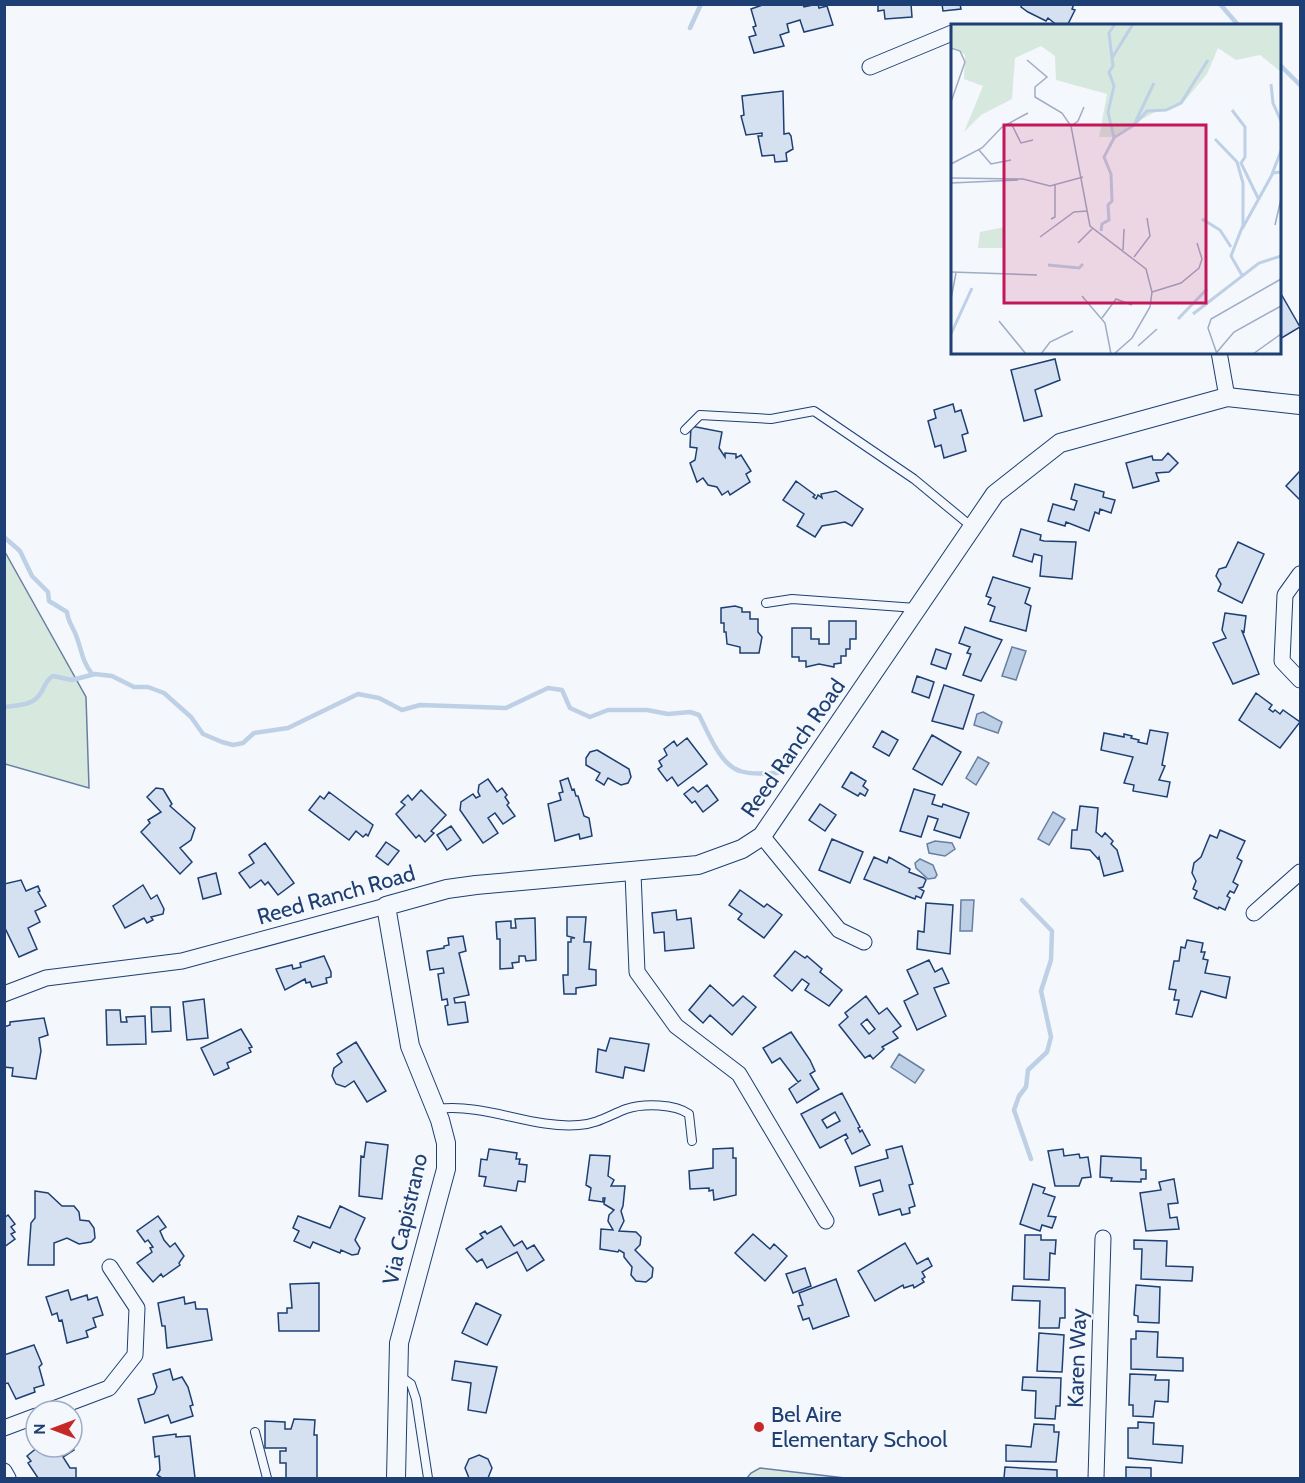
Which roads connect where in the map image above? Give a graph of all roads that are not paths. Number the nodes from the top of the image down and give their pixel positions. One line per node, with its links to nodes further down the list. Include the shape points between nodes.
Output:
1 (951, 33): 2 (street)
2 (870, 67)
3 (1219, 354): 4 (street)
4 (1227, 398): 5 (street, Reed Ranch Road); 7 (street, Reed Ranch Road, via 1060,443 995,494)
5 (1300, 405)
6 (685, 430): 7 (lane, via 700,415 771,418 814,411 914,479)
7 (972, 527): 10 (street, Reed Ranch Road)
8 (1300, 574): 11 (street, via 1285,595 1282,661)
9 (766, 603): 10 (lane, via 792,599)
10 (917, 608): 12 (street, Reed Ranch Road)
11 (1300, 680)
12 (762, 836): 14 (street, Reed Ranch Road, via 742,849 698,865); 17 (street, via 839,930)
13 (1300, 872): 16 (street)
14 (633, 873): 15 (street, Reed Ranch Road, via 476,885); 21 (street, via 638,972 676,1026 739,1074)
15 (386, 906): 18 (street, Reed Ranch Road, via 182,961 57,976); 19 (street, Via Capistrano, via 410,1046)
16 (1254, 913)
17 (864, 942)
18 (5, 992)
19 (434, 1109): 20 (lane, via 460,1106 553,1125 578,1126 598,1123 628,1108 680,1108 689,1114); 24 (street, Via Capistrano, via 446,1143 446,1169 399,1343)
20 (692, 1141)
21 (826, 1221)
22 (1103, 1238): 34 (street, Karen Way)
23 (110, 1267): 25 (street, via 137,1308 135,1355 109,1388)
24 (398, 1375): 32 (street, Via Capistrano); 33 (lane, via 411,1384 416,1399)
25 (80, 1399)
26 (24, 1420): 27 (street)
27 (4, 1428)
28 (255, 1432): 31 (lane)
29 (4, 1471): 30 (street)
30 (8, 1479)
31 (267, 1479)
32 (396, 1479)
33 (428, 1479)
34 (1096, 1479)

